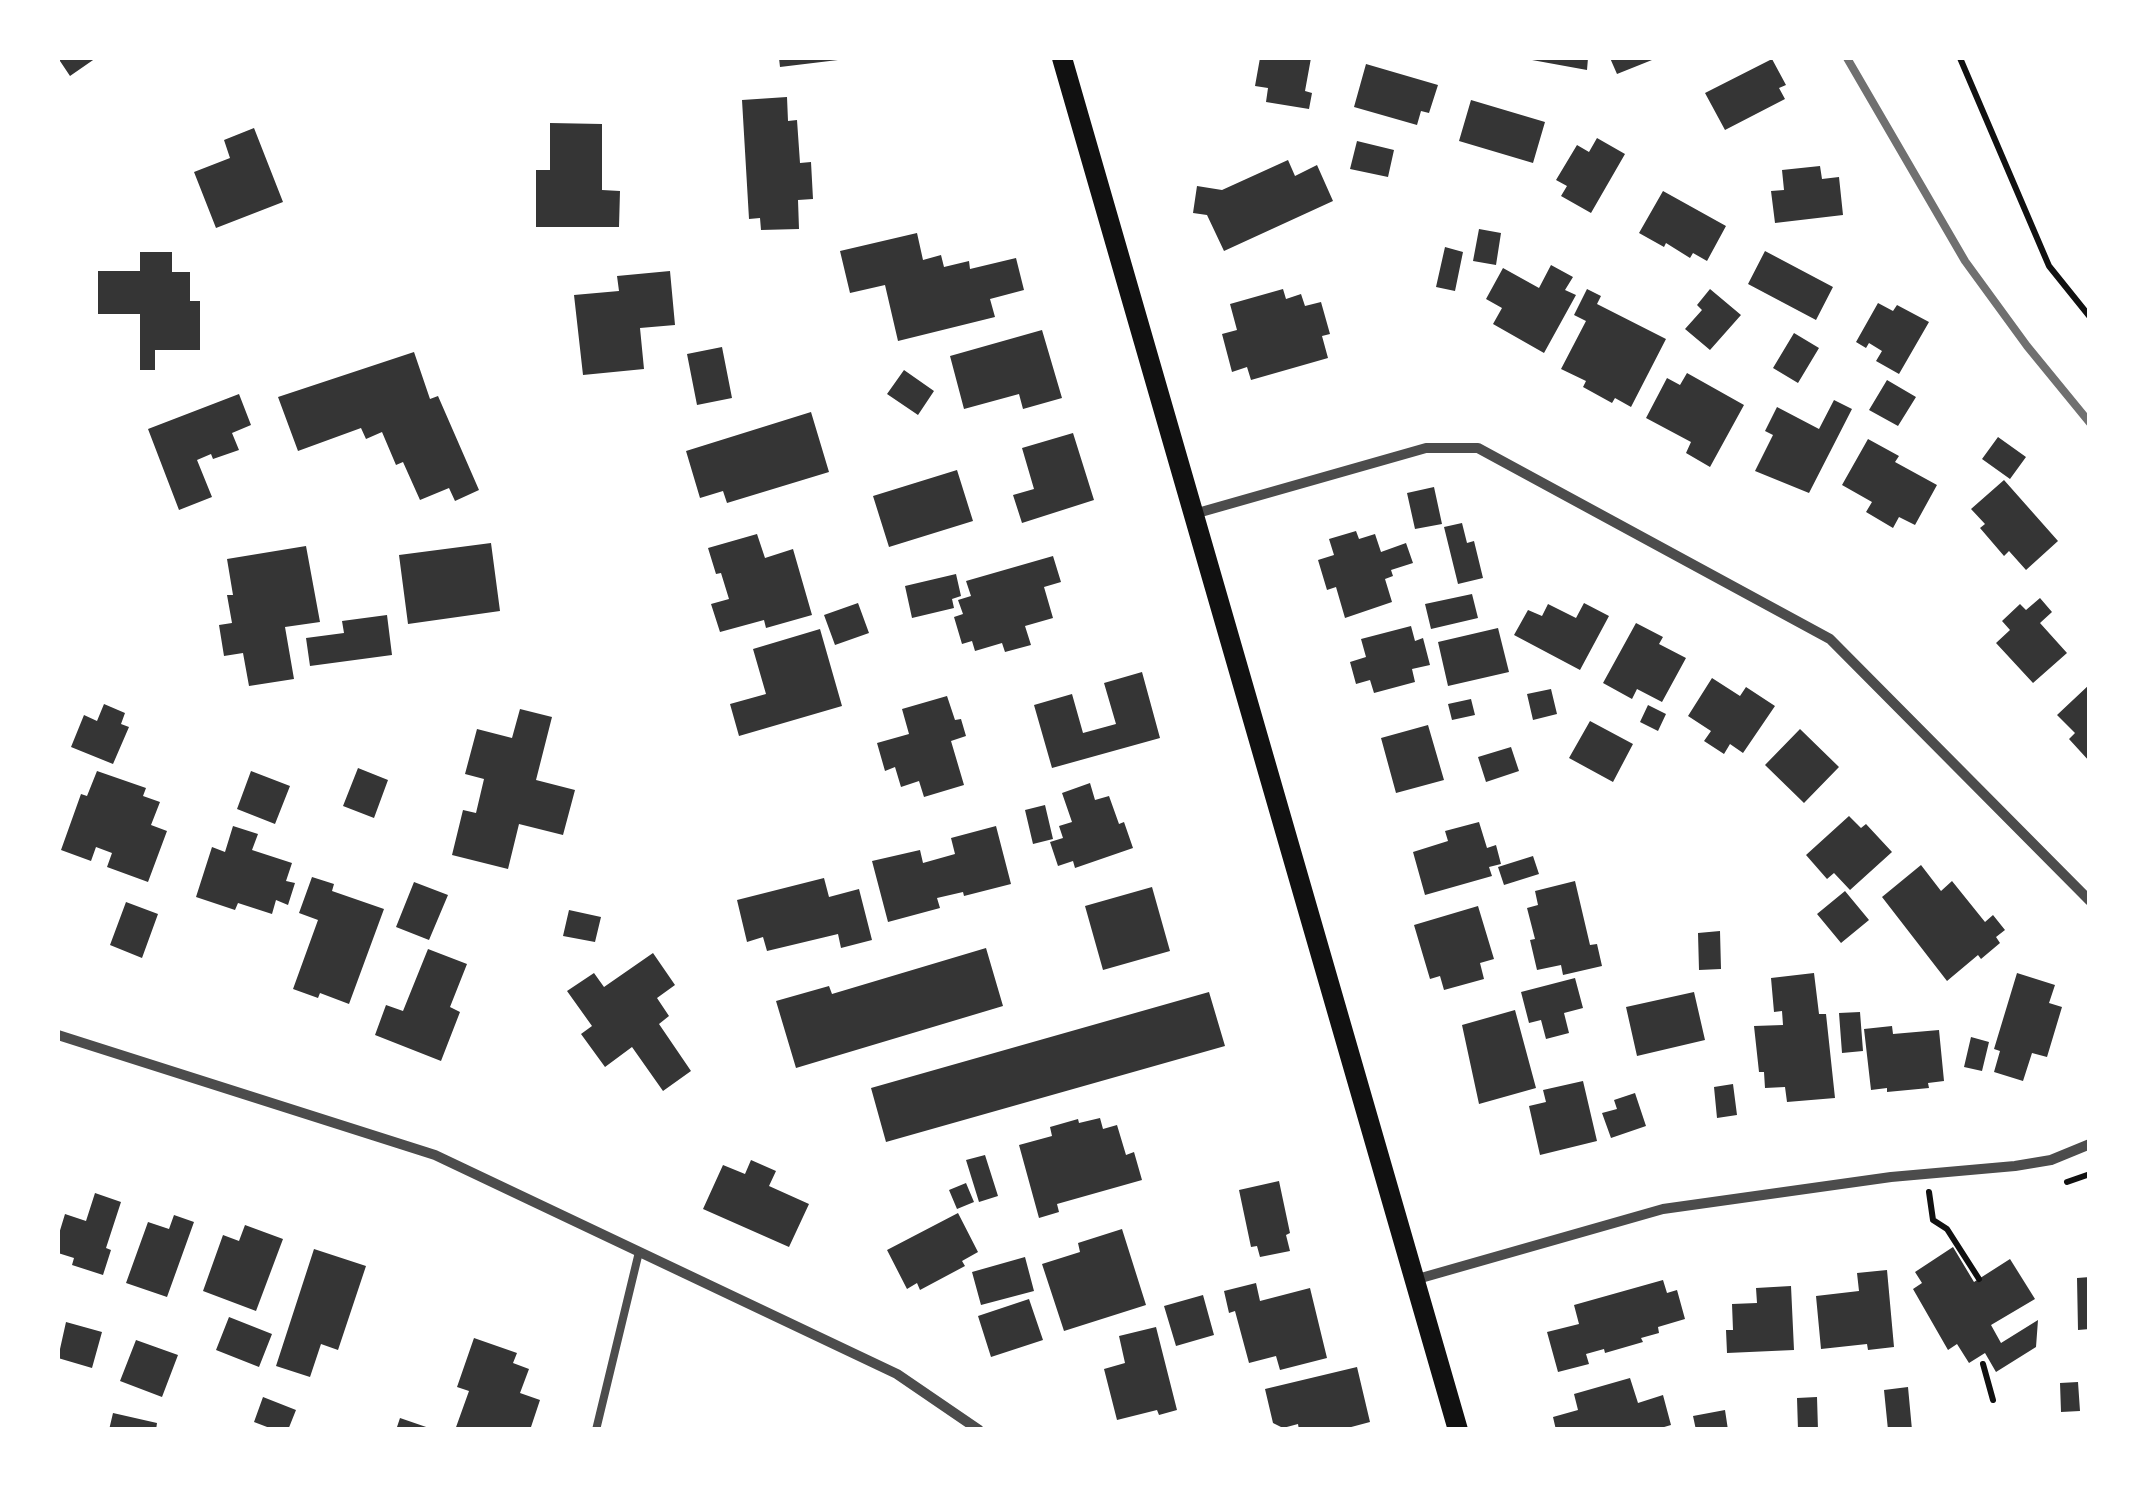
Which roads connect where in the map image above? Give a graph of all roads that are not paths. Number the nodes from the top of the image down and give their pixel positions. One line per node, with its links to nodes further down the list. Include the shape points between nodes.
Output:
1 (1062, 58): 2 (main road)
2 (1194, 514): 3 (street, via 1426,448 1478,448 1830,639); 7 (main road)
3 (2090, 902)
4 (58, 1035): 6 (street, via 435,1155)
5 (2090, 1144): 7 (street, via 2051,1160 1663,1209)
6 (639, 1252): 8 (lane); 9 (street, via 897,1374)
7 (1413, 1280): 10 (main road)
8 (596, 1430)
9 (978, 1430)
10 (1458, 1430)

